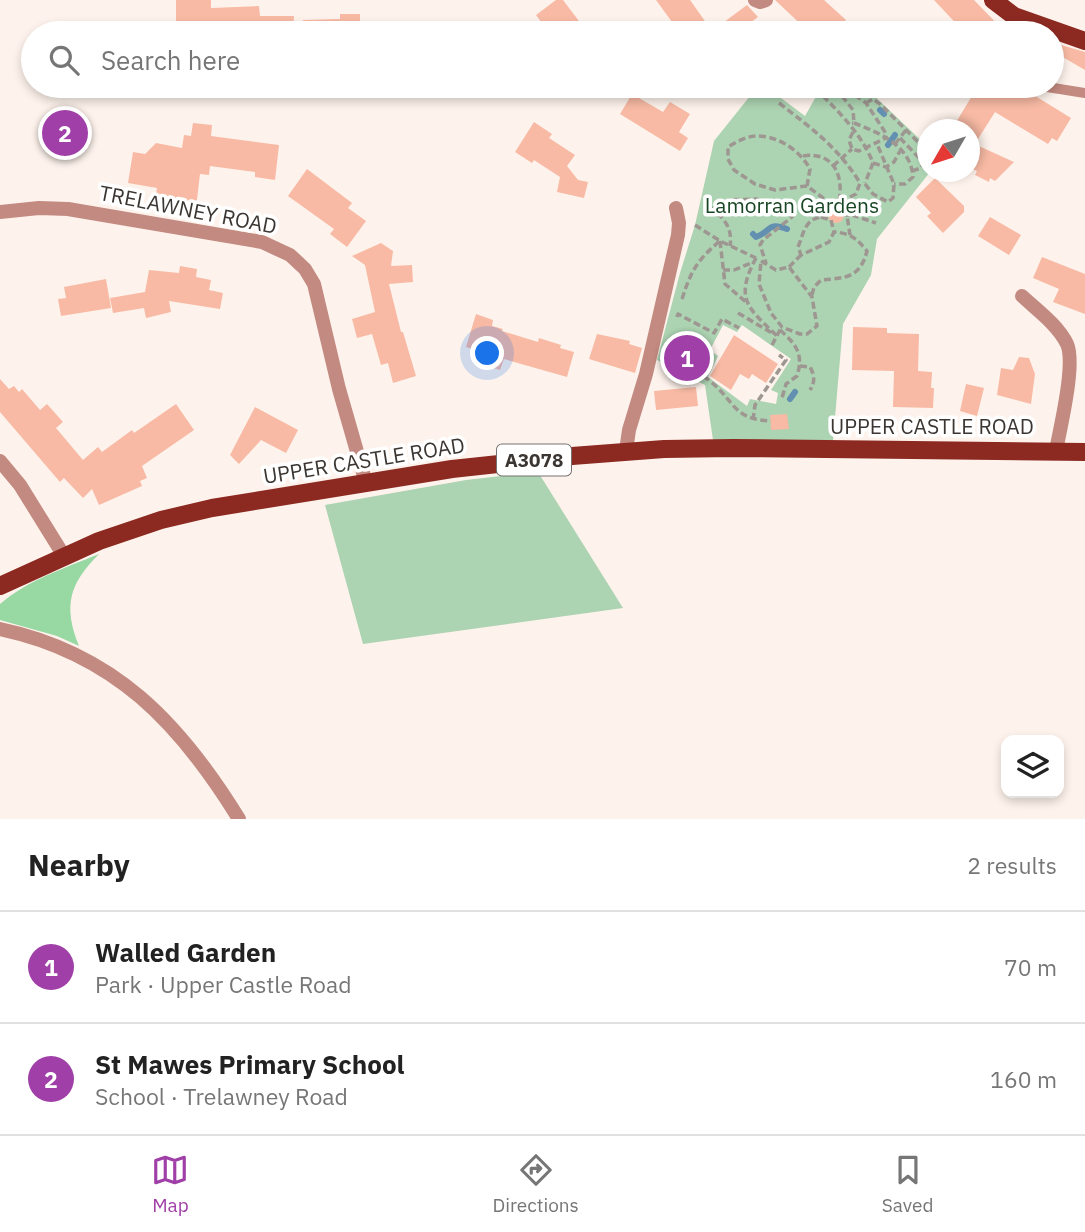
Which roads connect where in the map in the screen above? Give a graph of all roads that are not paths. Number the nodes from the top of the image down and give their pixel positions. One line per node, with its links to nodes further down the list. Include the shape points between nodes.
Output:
1 (755, 0): 2 (street)
2 (766, 0)
3 (993, 0): 4 (main road)
4 (1028, 21)
5 (1064, 34): 6 (main road)
6 (1085, 41)
7 (1064, 90): 8 (lane)
8 (1085, 93)
9 (676, 208): 12 (street, via 678,235)
10 (0, 212): 16 (street, TRELAWNEY ROAD, via 39,208 83,211 262,243 290,255 314,284)
11 (1023, 296): 13 (street, via 1059,332 1069,352)
12 (626, 451): 13 (main road, UPPER CASTLE ROAD / A3078); 16 (main road, UPPER CASTLE ROAD / A3078)
13 (1056, 451): 14 (main road, UPPER CASTLE ROAD / A3078)
14 (1085, 452)
15 (0, 461): 17 (street)
16 (366, 483): 17 (main road, UPPER CASTLE ROAD / A3078, via 187,513)
17 (64, 556): 18 (main road, UPPER CASTLE ROAD / A3078)
18 (0, 586)
19 (0, 629): 20 (street, via 61,647 133,689 206,767)
20 (239, 819)

